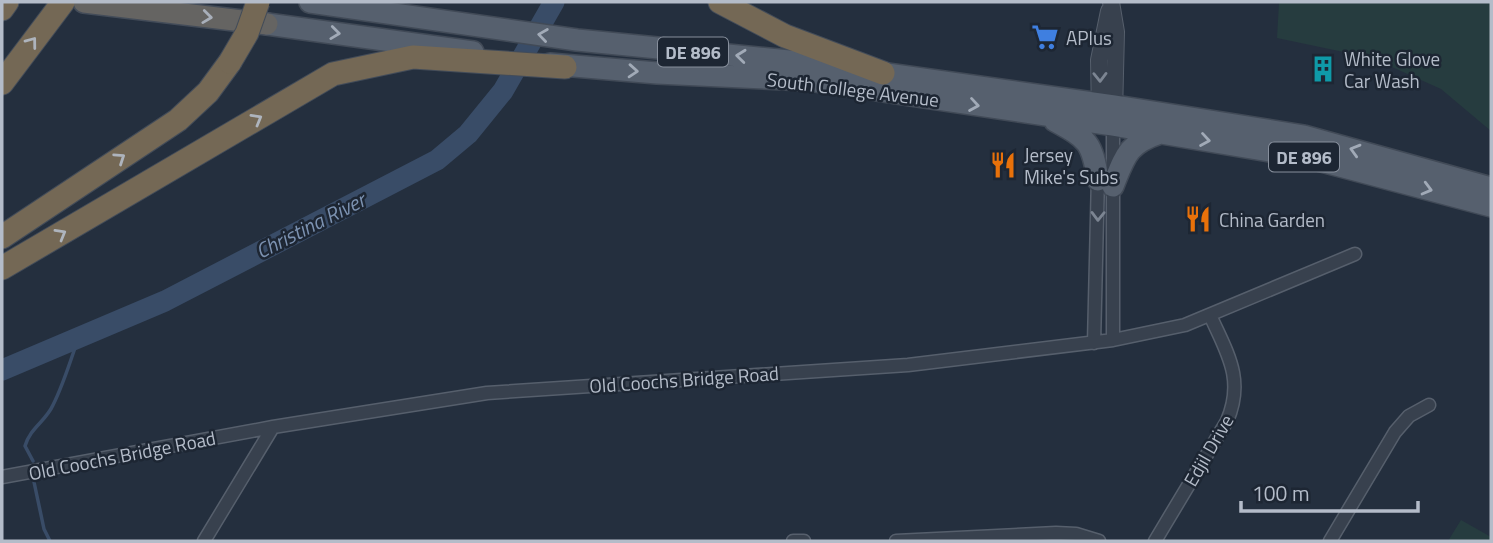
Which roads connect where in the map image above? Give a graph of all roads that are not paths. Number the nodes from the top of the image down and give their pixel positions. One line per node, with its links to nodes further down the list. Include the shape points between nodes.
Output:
1 (7, 2): 8 (highway)
2 (63, 2): 13 (highway, one-way to 2)
3 (84, 2): 9 (highway, one-way to 9)
4 (258, 2): 20 (highway, one-way to 4, bridge, via 178,120 208,92 230,62)
5 (310, 2): 12 (main road, South College Avenue / DE 896, one-way to 5, via 578,40)
6 (720, 2): 12 (highway, via 785,36)
7 (1111, 2): 14 (street, via 1116,32)
8 (2, 9)
9 (267, 24): 10 (main road, one-way to 10)
10 (493, 59): 11 (highway); 22 (highway, one-way to 10, via 333,74 413,57)
11 (565, 66): 15 (main road, South College Avenue / DE 896, one-way to 15, via 808,80)
12 (883, 74): 14 (main road, South College Avenue / DE 896)
13 (2, 83)
14 (1107, 114): 15 (main road, South College Avenue / DE 896); 16 (main road, South College Avenue / DE 896); 17 (street); 18 (main road, South College Avenue / DE 896, one-way to 14, via 1304,136)
15 (1044, 115): 17 (main road, via 1088,142)
16 (1161, 133): 17 (main road, via 1130,148); 19 (main road, South College Avenue / DE 896, one-way to 19, via 1306,157)
17 (1106, 183): 24 (street); 25 (street, one-way to 25)
18 (1491, 188)
19 (1491, 206)
20 (2, 237)
21 (1355, 254): 23 (street, Old Coochs Bridge Road)
22 (2, 268)
23 (1210, 315): 24 (street, Old Coochs Bridge Road); 34 (street, Edjil Drive, via 1235,374 1234,400 1227,421)
24 (1113, 340): 25 (street, Old Coochs Bridge Road)
25 (1094, 343): 27 (street, Old Coochs Bridge Road, via 908,365 517,390)
26 (1429, 405): 35 (street, via 1409,416 1395,432)
27 (273, 427): 28 (street, Old Coochs Bridge Road); 29 (street)
28 (2, 477)
29 (204, 541)
30 (793, 541): 31 (street)
31 (804, 541)
32 (896, 541): 33 (street, via 1056,533)
33 (1099, 541)
34 (1155, 541)
35 (1329, 541)

